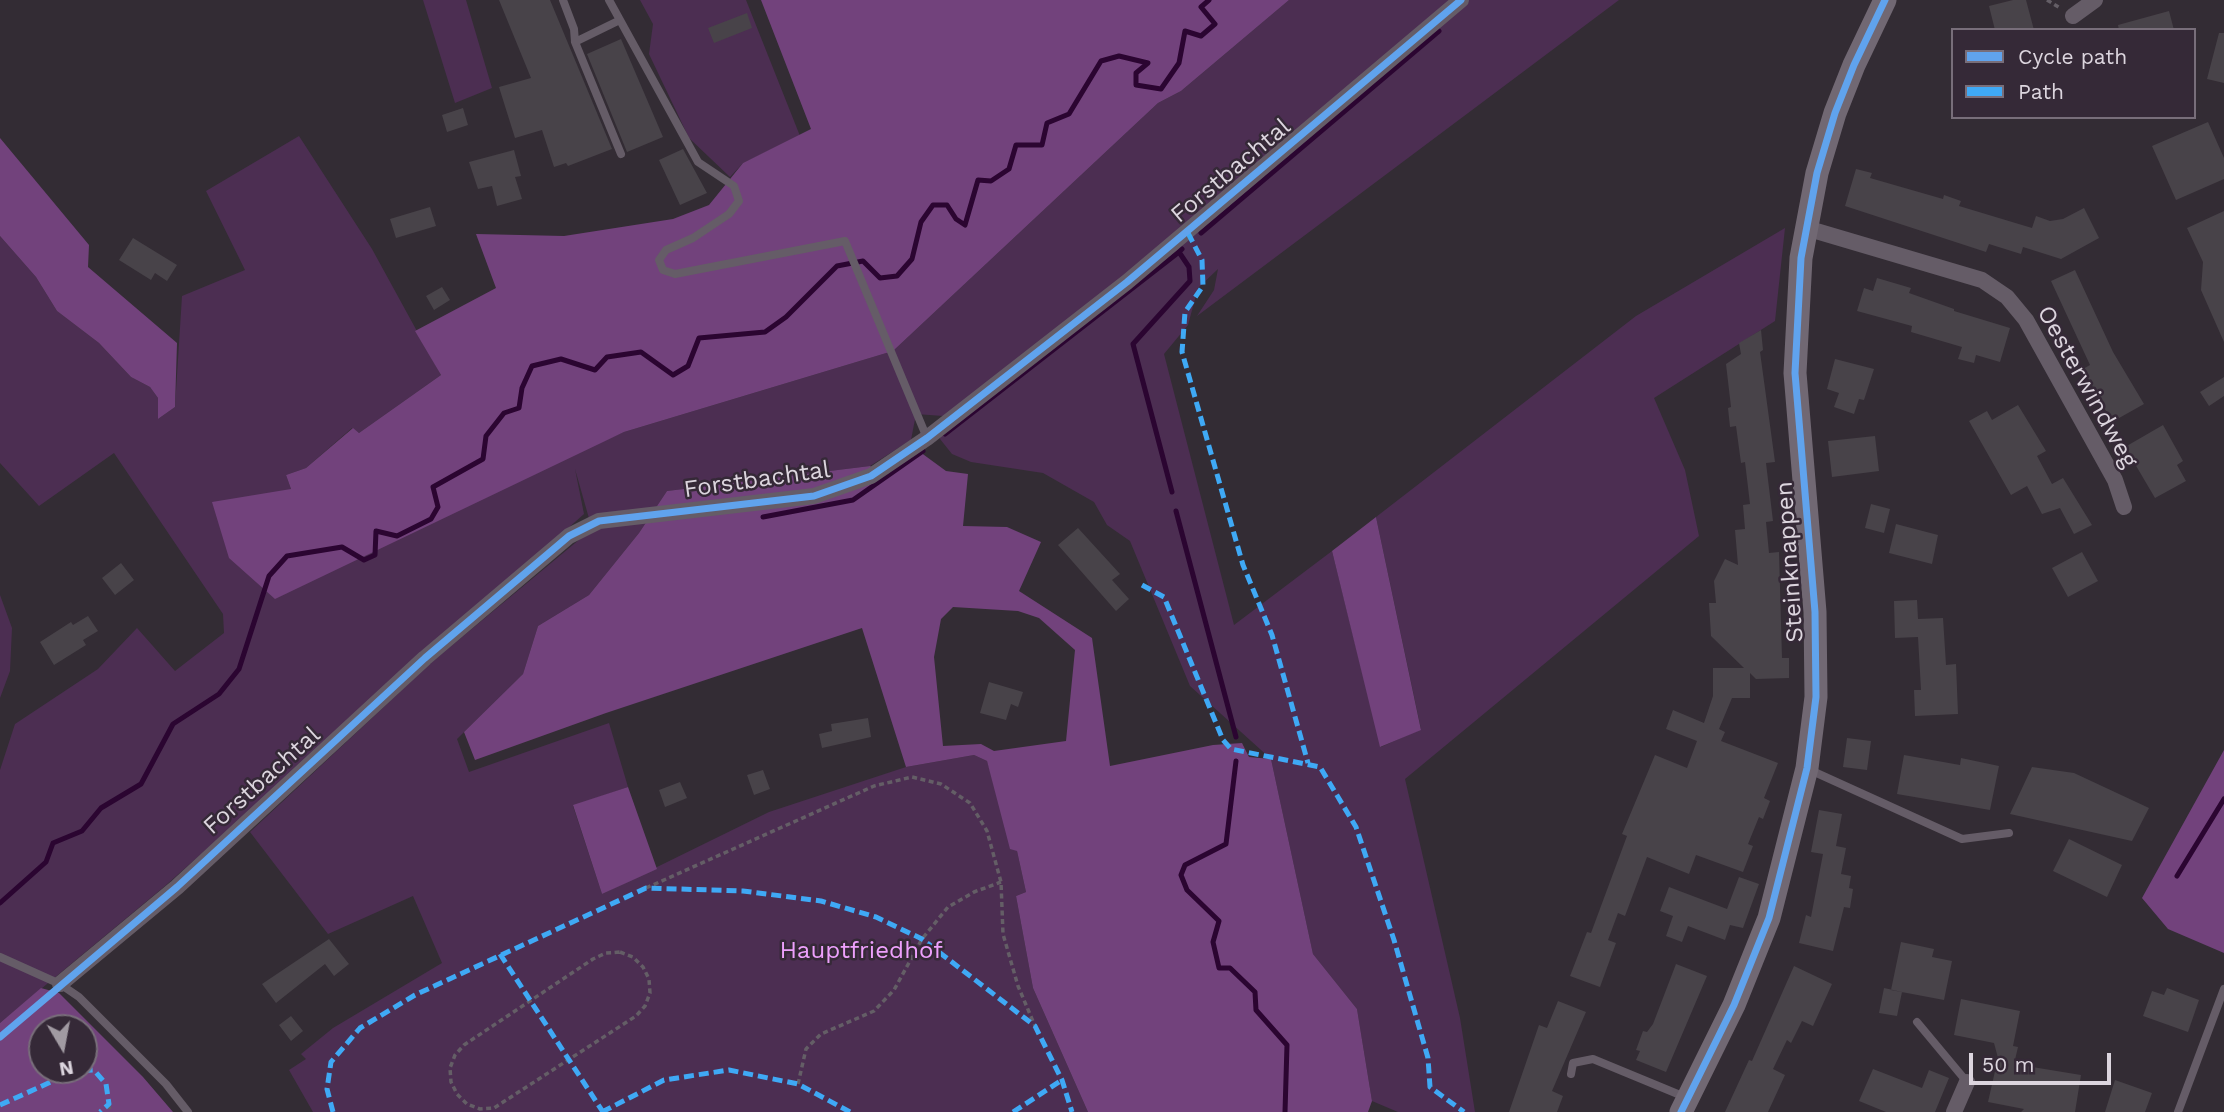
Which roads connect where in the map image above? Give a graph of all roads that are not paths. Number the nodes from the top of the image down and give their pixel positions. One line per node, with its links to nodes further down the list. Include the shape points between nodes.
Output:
1 (563, 0): 8 (lane)
2 (609, 0): 7 (lane)
3 (1461, 0): 11 (street, Forstbachtal, via 1188,233)
4 (1885, 0): 10 (street, Steinknappen, via 1835,113)
5 (2095, 0): 6 (street)
6 (2073, 16)
7 (620, 20): 8 (lane); 11 (lane, via 698,162 734,186 739,201 729,214 666,250 659,260 663,270 675,274 845,241)
8 (575, 42): 9 (lane)
9 (621, 154)
10 (1806, 228): 12 (street, Oesterwindweg, via 1982,280 2007,297 2026,320 2115,480); 13 (street, Steinknappen, via 1795,373 1815,612 1815,698)
11 (927, 438): 16 (street, Forstbachtal, via 871,476 837,490 772,502 621,516 583,526 425,657 177,887)
12 (2124, 507)
13 (1807, 768): 14 (lane, via 1962,839); 21 (street, Steinknappen, via 1769,918 1734,1005)
14 (2008, 833)
15 (0, 957): 16 (lane)
16 (60, 984): 22 (lane, via 137,1055)
17 (2224, 989): 24 (lane)
18 (1917, 1022): 20 (lane)
19 (1571, 1073): 21 (lane, via 1573,1063 1593,1059)
20 (1967, 1082): 23 (street)
21 (1684, 1105)
22 (188, 1112)
23 (1954, 1112)
24 (2178, 1112)

